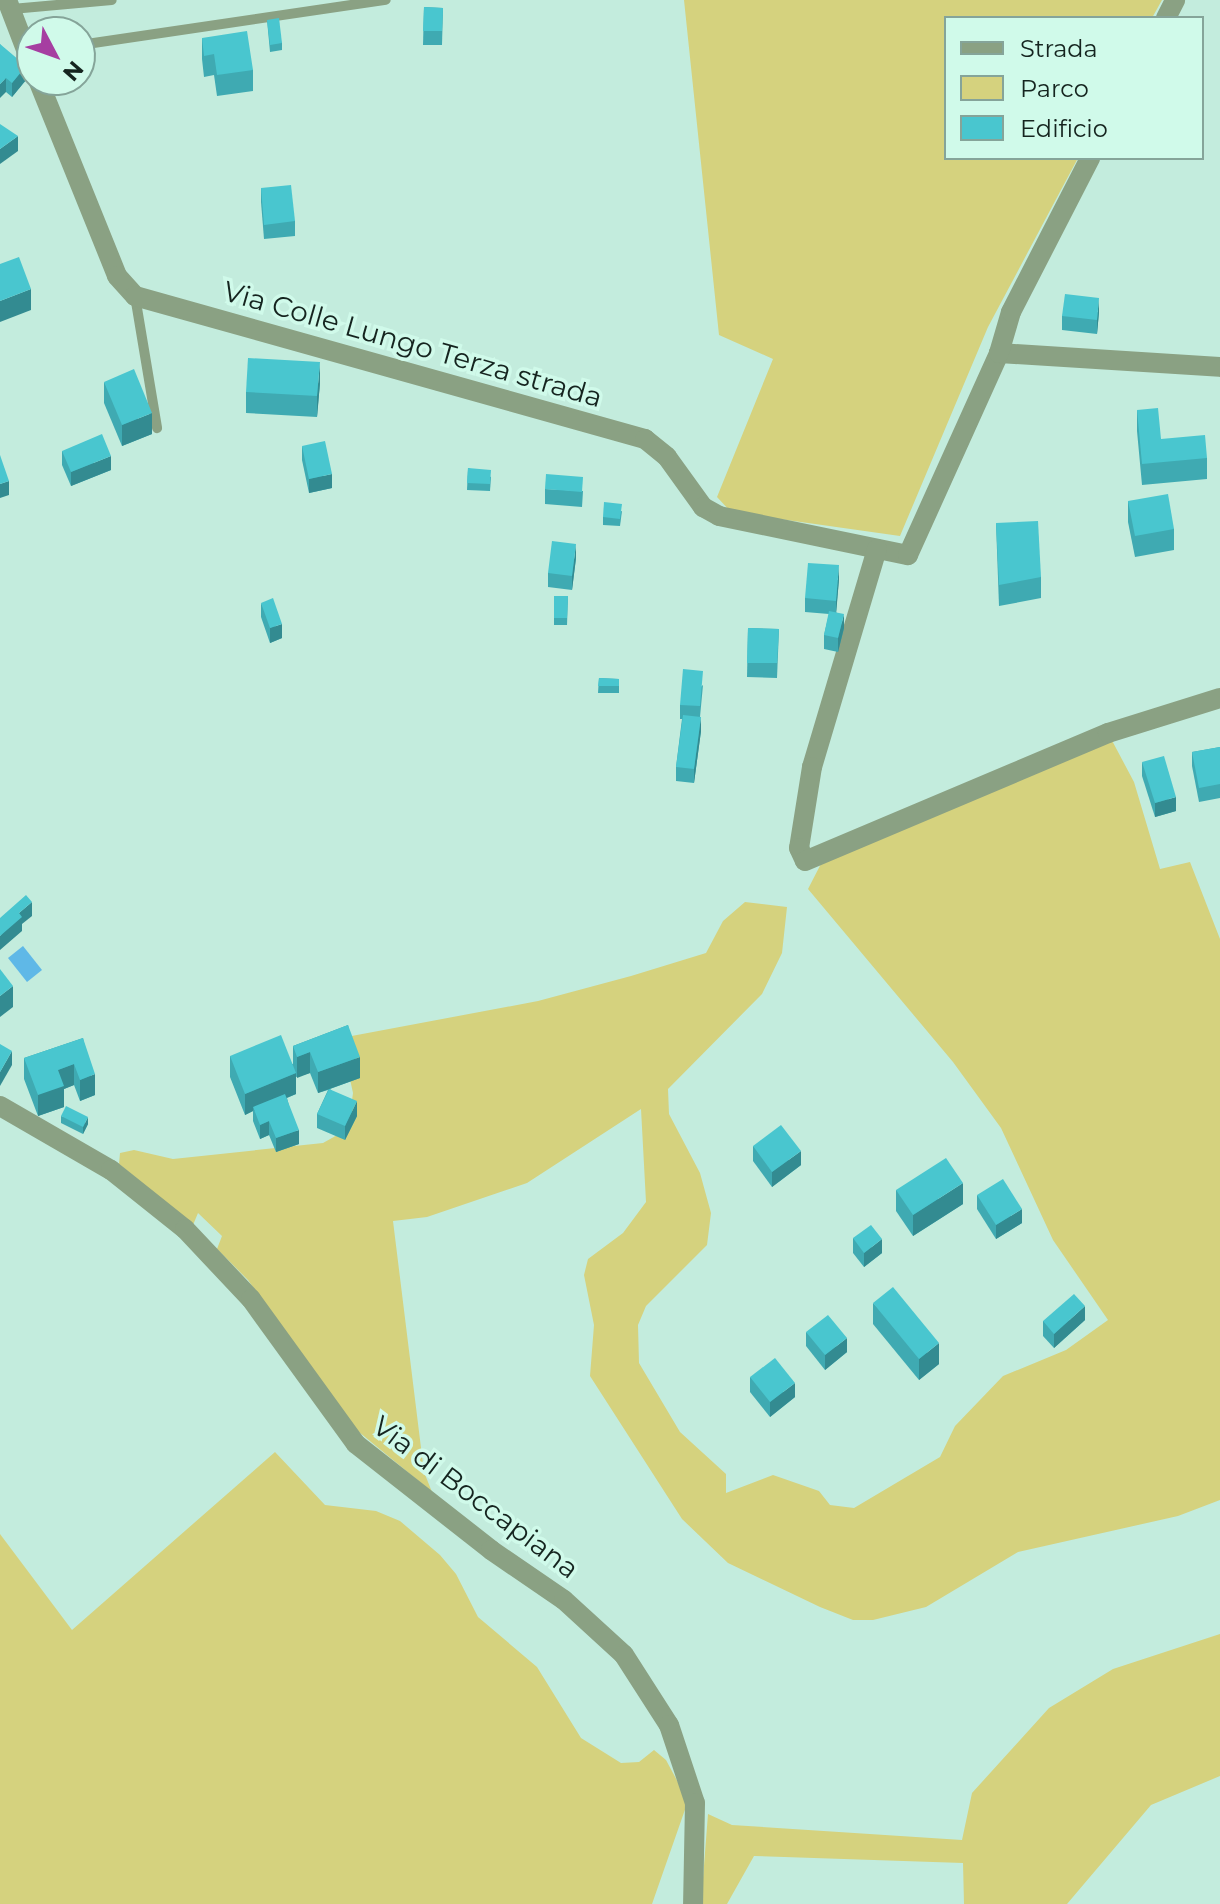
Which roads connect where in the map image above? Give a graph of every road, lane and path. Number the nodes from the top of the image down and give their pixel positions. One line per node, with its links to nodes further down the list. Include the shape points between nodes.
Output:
1 (112, 0): 3 (lane)
2 (386, 0): 4 (lane)
3 (10, 5)
4 (96, 43)
5 (44, 96): 7 (street, via 117,276)
6 (1089, 160): 8 (street, via 1011,312)
7 (135, 296): 10 (lane); 11 (street, Via Colle Lungo Terza strada, via 616,429 656,448 703,507 719,516)
8 (999, 353): 9 (street); 11 (street, Via Colle Lungo Terza strada, via 908,555)
9 (1220, 367)
10 (157, 428)
11 (877, 549): 12 (street, via 812,767 799,848 805,861 1108,733)
12 (1220, 698)
13 (0, 1106): 14 (street, Via di Boccapiana, via 111,1170 185,1229 251,1299 356,1444 564,1600 624,1655 669,1725 695,1803)
14 (693, 1904)

